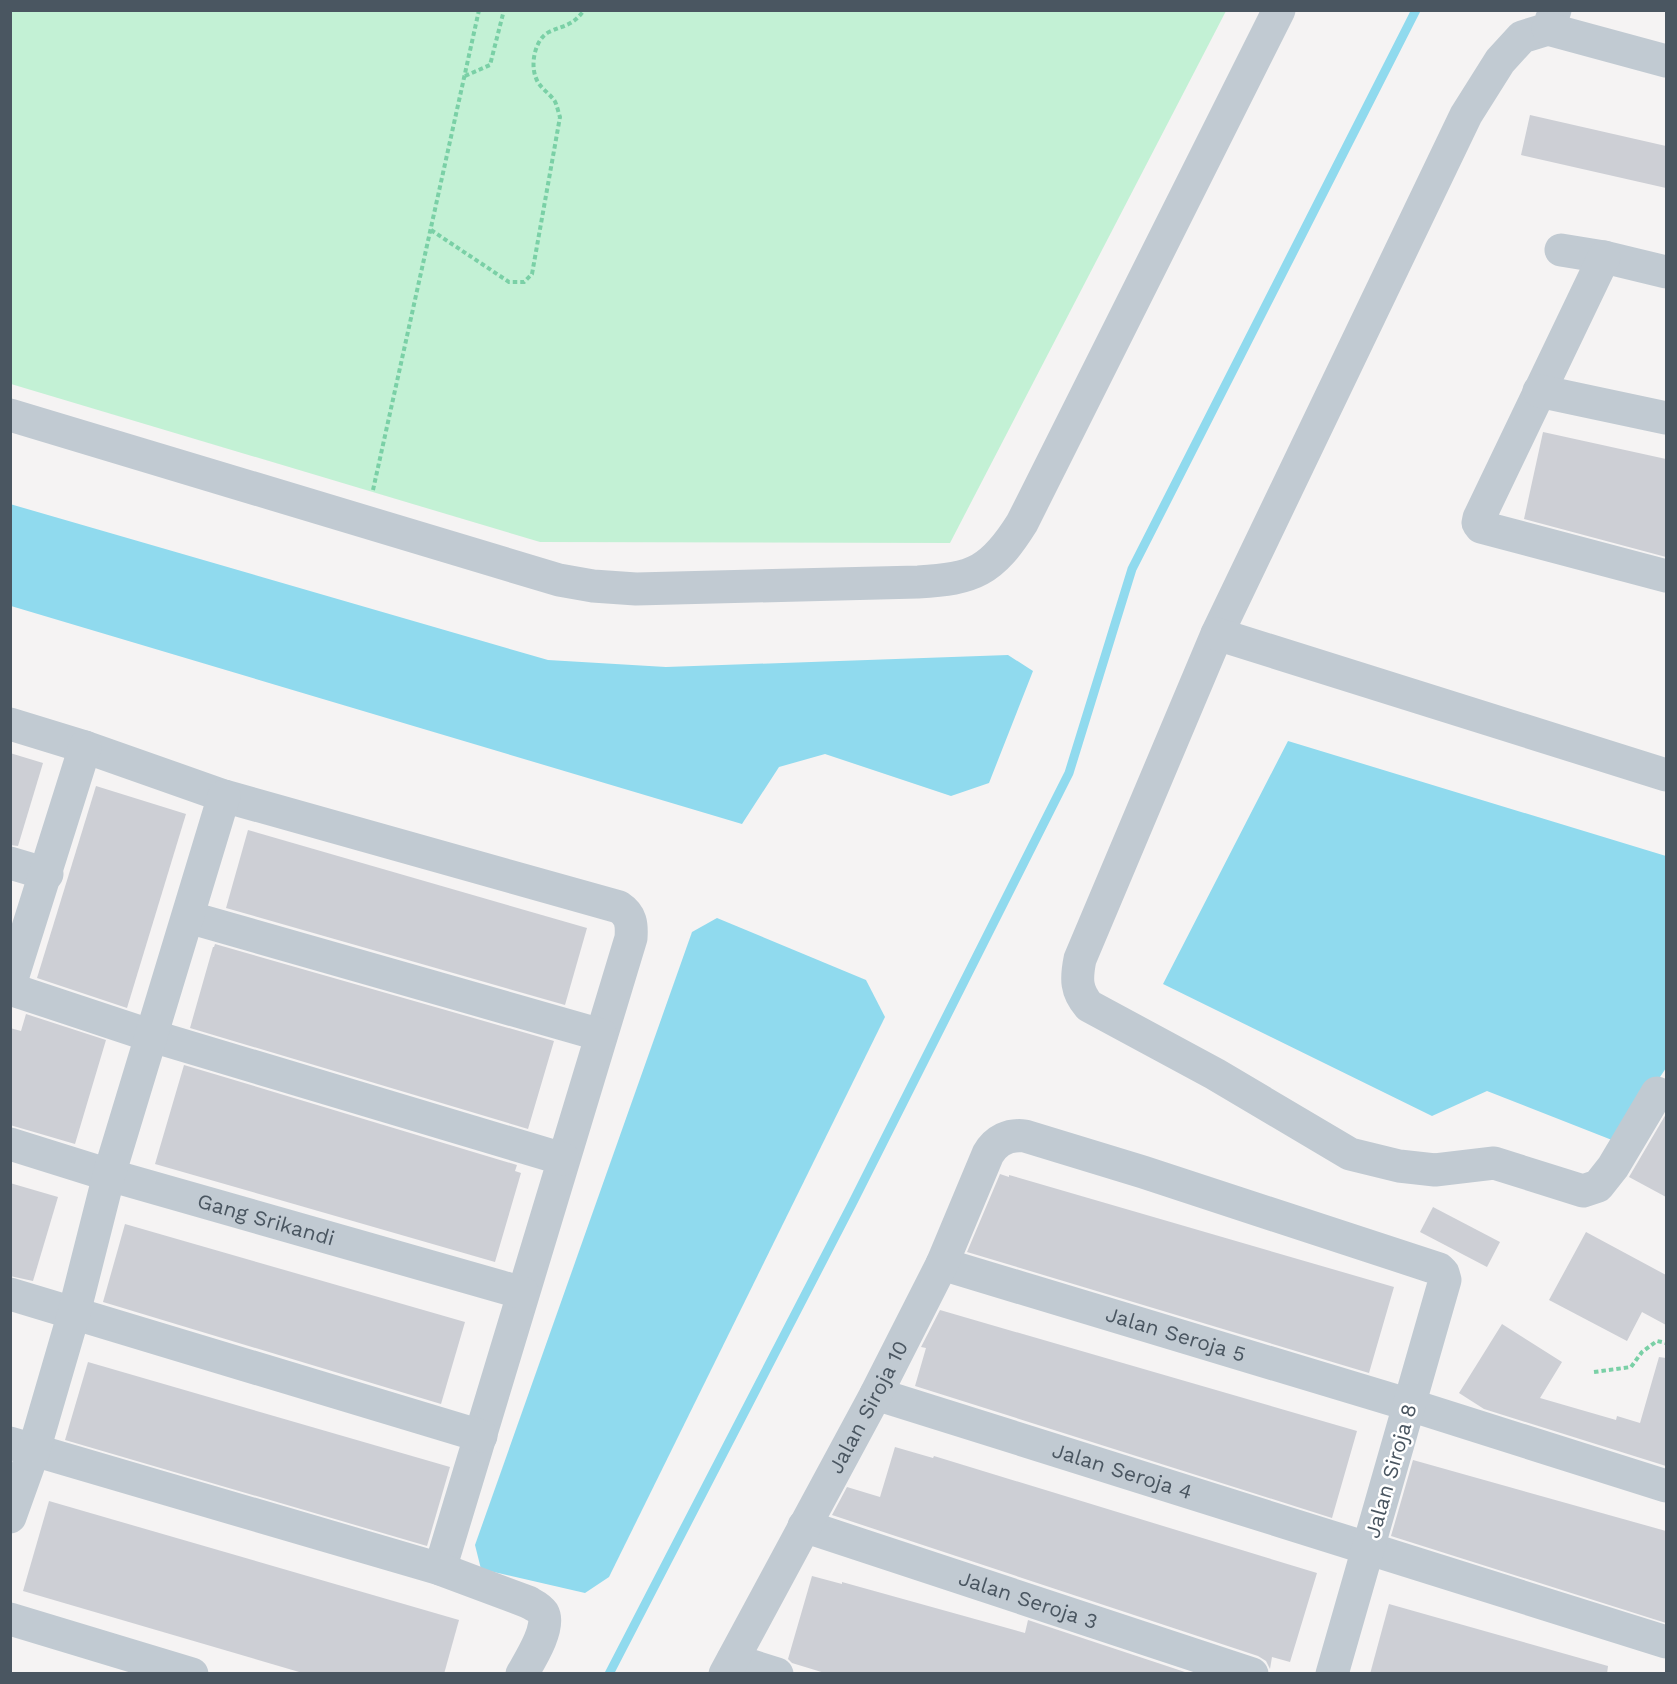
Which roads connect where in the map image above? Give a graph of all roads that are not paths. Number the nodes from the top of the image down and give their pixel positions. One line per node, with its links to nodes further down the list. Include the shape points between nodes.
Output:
1 (1279, 10): 8 (street, via 1022,523 998,557 968,576 918,582 636,589 593,586 559,580)
2 (1552, 20): 3 (street); 11 (street, via 1522,38 1500,61 1466,115)
3 (1666, 61)
4 (1561, 250): 5 (street)
5 (1604, 257): 6 (street); 7 (street)
6 (1666, 272)
7 (1539, 391): 9 (street); 10 (street, via 1478,523 1481,527)
8 (10, 415)
9 (1666, 418)
10 (1666, 576)
11 (1218, 634): 14 (street); 22 (street, via 1080,959 1077,985 1089,1006 1350,1154 1399,1166 1435,1170 1494,1163 1583,1191 1598,1186 1613,1167)
12 (10, 724): 13 (street)
13 (85, 747): 15 (street); 17 (street)
14 (1666, 775)
15 (224, 796): 18 (street); 20 (street, via 619,907 631,920 631,938)
16 (10, 863): 17 (street)
17 (47, 874): 19 (street)
18 (188, 917): 20 (street); 21 (street)
19 (10, 987): 21 (street)
20 (600, 1035): 24 (street)
21 (152, 1036): 24 (street); 25 (street)
22 (1657, 1093)
23 (10, 1144): 25 (street, Gang Srikandi)
24 (563, 1159): 28 (street)
25 (109, 1175): 28 (street, Gang Srikandi); 30 (street)
26 (942, 1264): 27 (street, Jalan Siroja 10, via 988,1154 992,1147 1014,1135 1143,1172); 31 (street, Jalan Siroja 10); 32 (street, Jalan Seroja 5)
27 (1439, 1269): 32 (street, Jalan Siroja 8, via 1445,1280)
28 (524, 1293): 33 (street)
29 (10, 1294): 30 (street)
30 (74, 1313): 33 (street); 34 (street)
31 (876, 1394): 37 (street, Jalan Siroja 10); 38 (street, Jalan Seroja 4)
32 (1410, 1405): 35 (street, Jalan Seroja 5); 38 (street, Jalan Siroja 8)
33 (480, 1436): 39 (street)
34 (22, 1447): 36 (street); 39 (street)
35 (1666, 1486)
36 (10, 1517)
37 (804, 1526): 42 (street, Jalan Siroja 10); 46 (street, Jalan Seroja 3)
38 (1369, 1549): 41 (street, Jalan Seroja 4); 47 (street, Jalan Siroja 8)
39 (440, 1569): 44 (street, via 539,1608 546,1622)
40 (10, 1619): 43 (street)
41 (1666, 1642)
42 (729, 1667): 45 (street)
43 (192, 1674)
44 (522, 1674)
45 (777, 1674)
46 (1252, 1674)
47 (1332, 1674)

